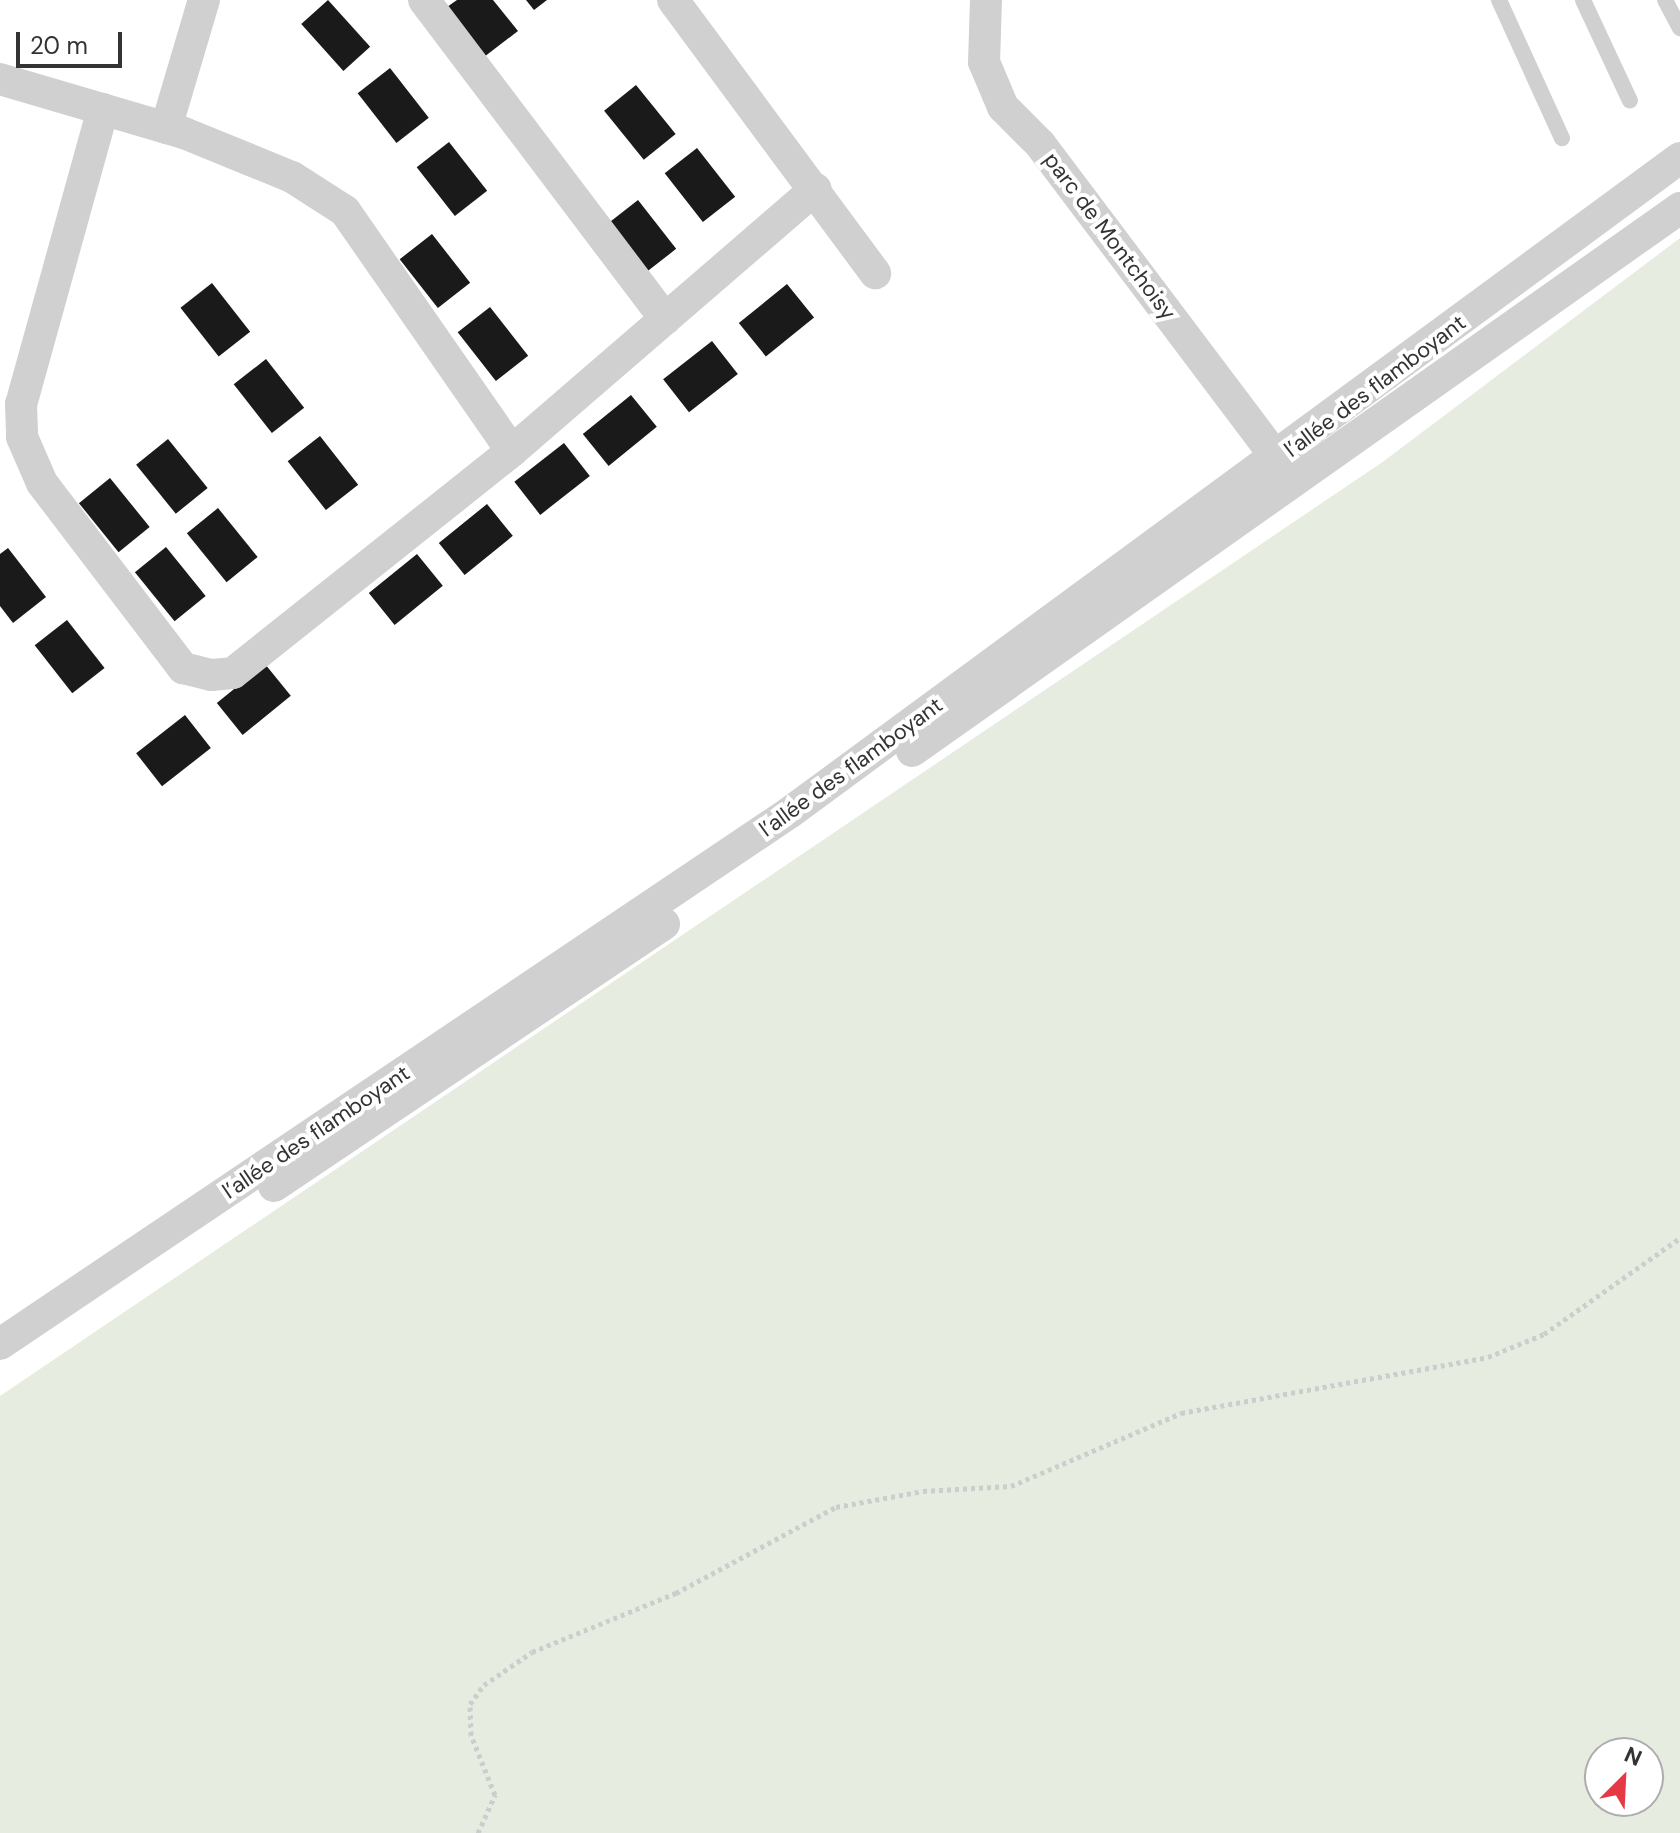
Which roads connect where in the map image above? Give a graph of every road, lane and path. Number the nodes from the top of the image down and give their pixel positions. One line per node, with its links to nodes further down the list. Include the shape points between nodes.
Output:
1 (204, 0): 12 (street)
2 (424, 0): 18 (street)
3 (673, 0): 15 (street)
4 (986, 0): 20 (street, parc de Montchoisy, via 984,62 1003,107 1040,144)
5 (1499, 0): 13 (lane)
6 (1583, 0): 10 (lane)
7 (1665, 0): 8 (lane)
8 (1680, 28)
9 (0, 79): 11 (street)
10 (1630, 101)
11 (103, 109): 12 (street); 19 (street, via 21,404 22,437 42,483 183,668 233,673)
12 (166, 128): 19 (street, via 292,177 345,211)
13 (1562, 138)
14 (1680, 158): 20 (street, l’allée des flamboyant)
15 (815, 189): 17 (street); 18 (street)
16 (1680, 208): 20 (street, l’allée des flamboyant)
17 (875, 273)
18 (665, 319): 19 (street)
19 (512, 451)
20 (1287, 471): 22 (street, l’allée des flamboyant); 23 (street, l’allée des flamboyant, via 547,1005)
21 (1680, 1238): 24 (path, via 1544,1334 1488,1357 1181,1413 1011,1486 923,1491 836,1507 676,1593 532,1652 484,1685 470,1704 471,1735 495,1795)
22 (0, 1344)
23 (0, 1369)
24 (478, 1833)

